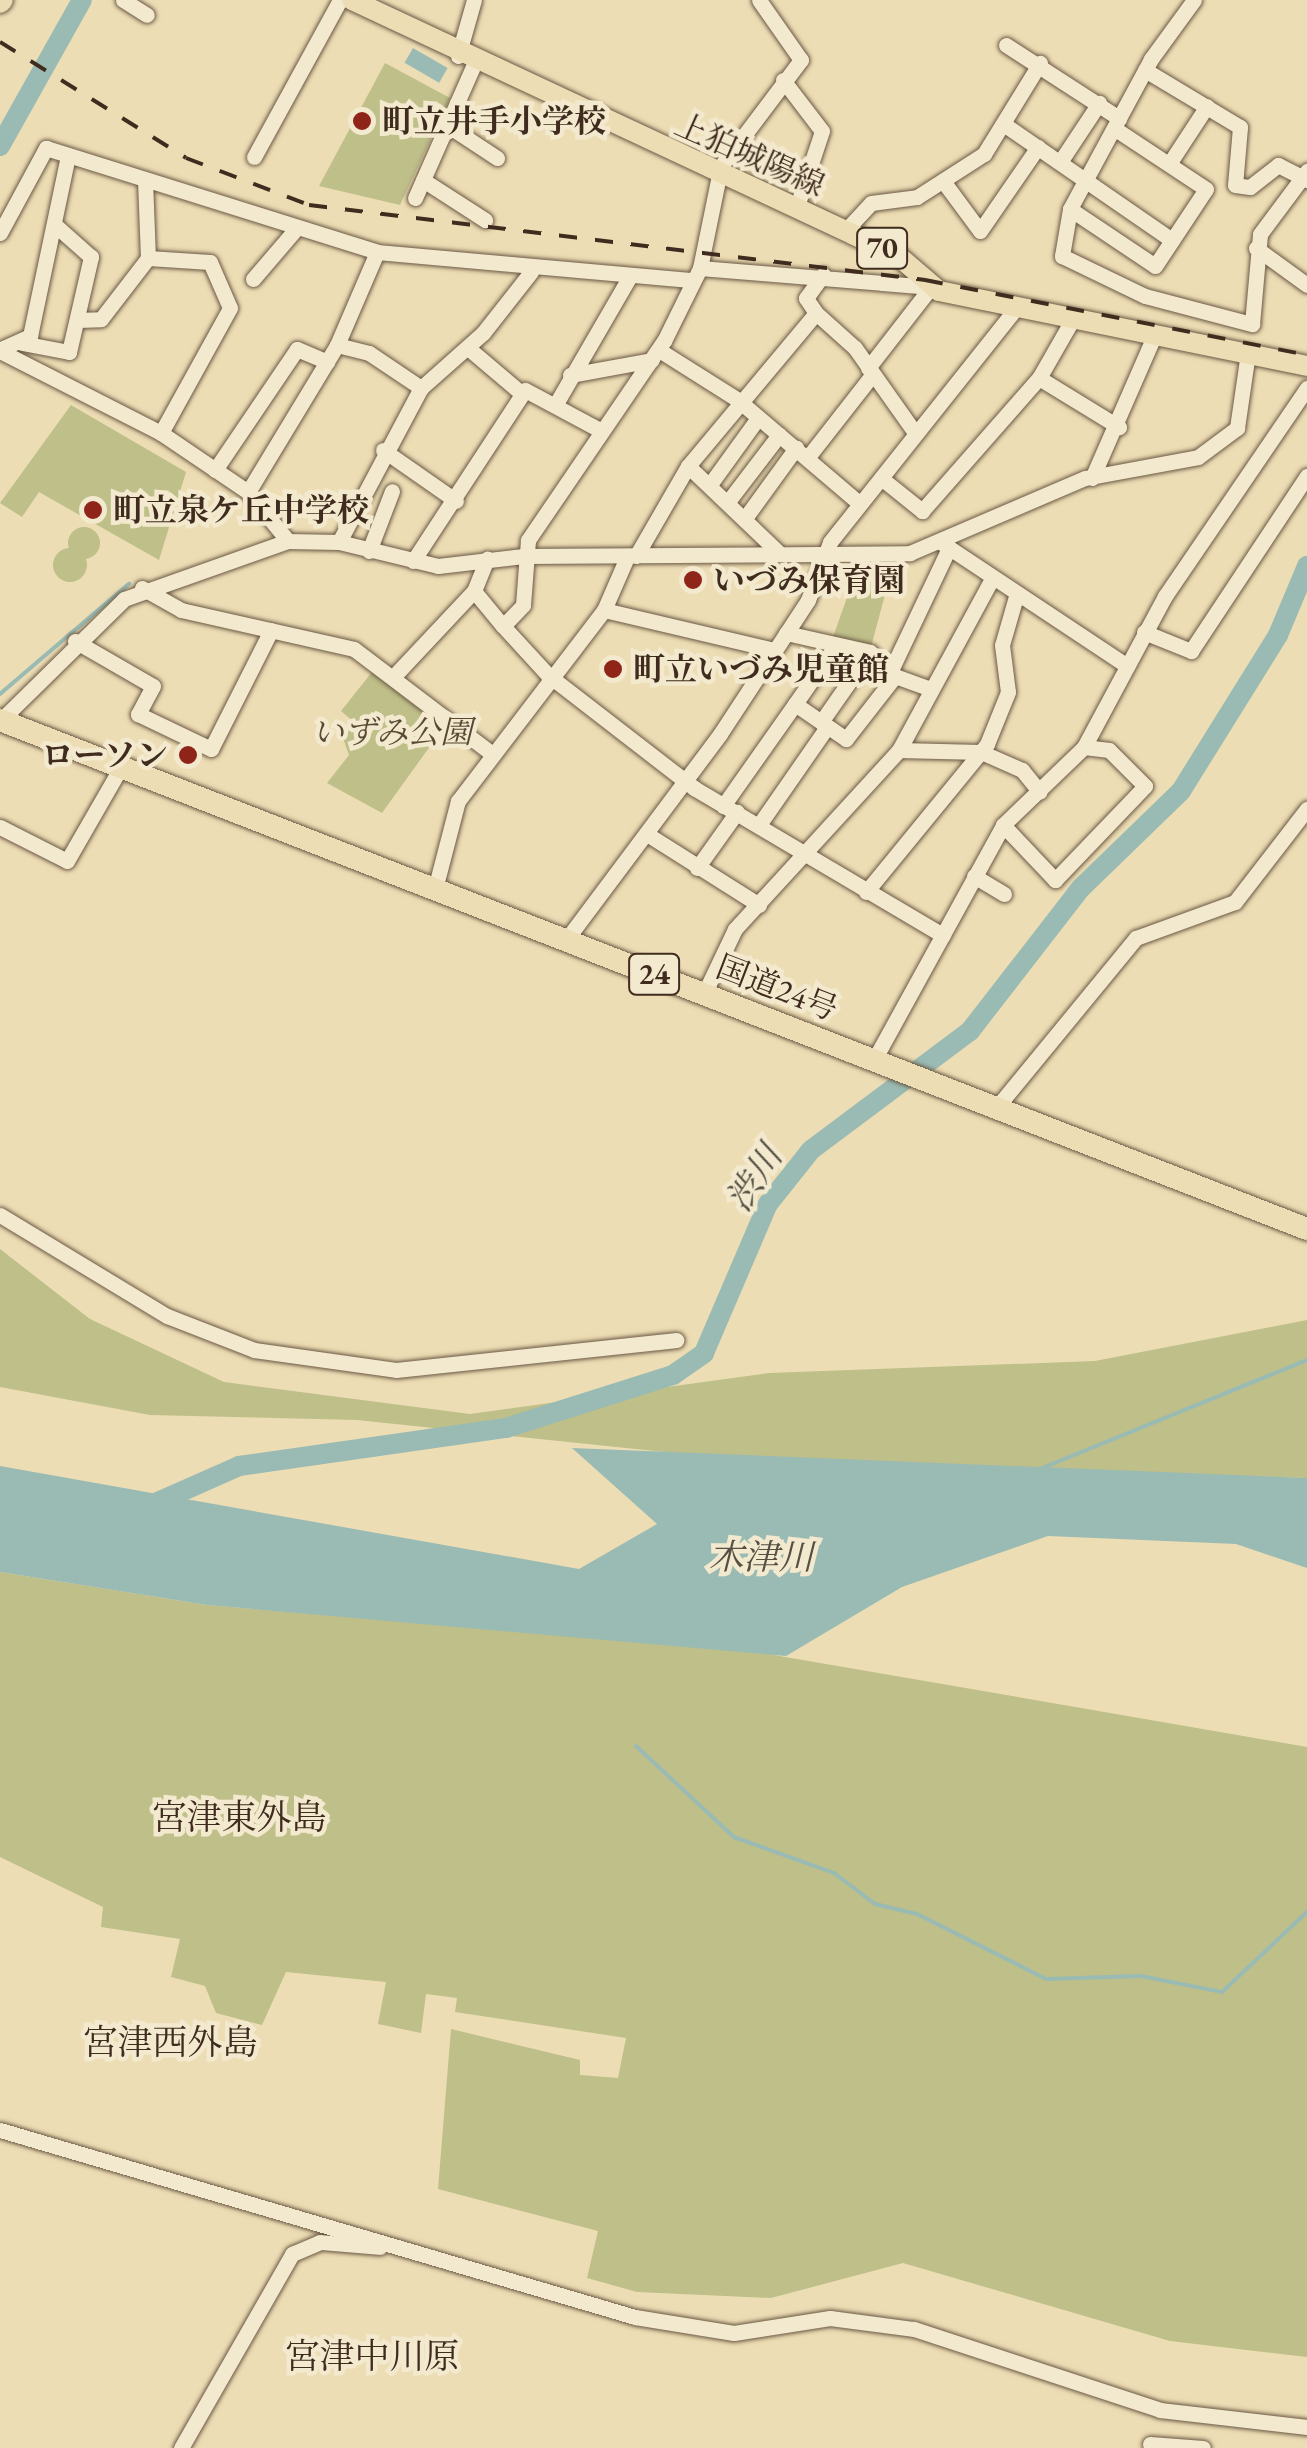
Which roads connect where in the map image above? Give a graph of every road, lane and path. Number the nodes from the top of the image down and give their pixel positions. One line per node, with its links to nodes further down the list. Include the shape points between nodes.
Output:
1 (123, 0): 7 (street)
2 (340, 0): 20 (street)
3 (474, 0): 9 (street)
4 (1194, 0): 11 (street)
5 (363, 2): 9 (main road, 上狛城陽線 / 70)
6 (763, 2): 12 (street, via 800,60)
7 (147, 14)
8 (1006, 45): 10 (street)
9 (466, 60): 16 (street); 24 (main road, 上狛城陽線 / 70)
10 (1040, 63): 13 (street); 17 (street)
11 (1145, 70): 14 (street); 15 (street)
12 (783, 80): 24 (street); 31 (street, via 822,131)
13 (1099, 103): 15 (street); 22 (street)
14 (1207, 106): 23 (street); 25 (street, via 1242,132 1234,185 1250,187 1278,165)
15 (1118, 124): 23 (street); 29 (street)
16 (448, 125): 21 (street); 27 (street)
17 (1005, 125): 18 (street); 28 (street, via 984,154)
18 (1038, 147): 22 (street); 28 (street, via 980,232)
19 (68, 155): 26 (street); 34 (street); 37 (street, via 46,148)
20 (254, 157)
21 (497, 158)
22 (1060, 162): 29 (street)
23 (1169, 164): 38 (street, via 1206,189)
24 (719, 174): 31 (main road, 上狛城陽線 / 70); 43 (street)
25 (1306, 176): 39 (street)
26 (145, 180): 35 (street); 41 (street)
27 (423, 180): 30 (street); 33 (street)
28 (942, 181): 36 (street, via 917,196 872,203)
29 (1087, 182): 32 (street); 38 (street)
30 (415, 198)
31 (796, 209): 36 (main road, 上狛城陽線 / 70)
32 (1070, 209): 38 (street, via 1154,266); 39 (street, via 1058,245 1070,264 1252,324)
33 (485, 220)
34 (54, 225): 52 (street, via 91,252); 54 (street)
35 (295, 230): 40 (street); 46 (street)
36 (845, 231): 48 (main road, 上狛城陽線 / 70, via 897,255)
37 (0, 234)
38 (1172, 240)
39 (1256, 248): 47 (street)
40 (377, 252): 42 (street); 55 (street)
41 (148, 258): 52 (street, via 101,319); 74 (street, via 210,262 230,308)
42 (530, 272): 45 (street); 56 (street)
43 (696, 274): 44 (street); 45 (street); 59 (street)
44 (822, 275): 48 (street); 50 (street, via 806,298)
45 (630, 276): 63 (street)
46 (253, 279)
47 (1307, 285)
48 (931, 287): 49 (main road, 上狛城陽線 / 70); 62 (street)
49 (1018, 306): 51 (main road, 上狛城陽線 / 70); 73 (street)
50 (816, 313): 62 (street); 68 (street)
51 (1074, 317): 53 (main road, 上狛城陽線 / 70); 64 (street)
52 (77, 320): 54 (street, via 66,356)
53 (1155, 334): 58 (main road, 上狛城陽線 / 70); 71 (street)
54 (22, 343): 57 (street)
55 (336, 345): 60 (street); 65 (street, via 369,353)
56 (468, 348): 65 (street); 67 (street)
57 (0, 351): 74 (street)
58 (1248, 353): 61 (main road, 上狛城陽線 / 70); 82 (street, via 1243,414 1229,435 1177,466)
59 (656, 354): 63 (street); 68 (street); 72 (street, via 624,411)
60 (328, 362): 79 (street, via 297,349); 85 (street)
61 (1307, 366)
62 (870, 372): 73 (street); 77 (street)
63 (570, 376): 69 (street)
64 (1039, 378): 71 (street); 81 (street, via 922,511)
65 (420, 388): 76 (street)
66 (1307, 388): 107 (street)
67 (522, 393): 69 (street); 87 (street)
68 (738, 400): 70 (street); 78 (street)
69 (557, 402): 72 (street)
70 (758, 418): 75 (street); 83 (street)
71 (1119, 427): 82 (street)
72 (600, 430): 96 (street)
73 (913, 430): 81 (street)
74 (161, 433): 79 (street)
75 (778, 434): 77 (street); 86 (street)
76 (382, 450): 87 (street); 91 (street)
77 (802, 452): 88 (street); 89 (street)
78 (688, 466): 83 (street); 97 (street)
79 (215, 470): 85 (street)
80 (1307, 476): 107 (street, via 1191,651)
81 (881, 478): 88 (street)
82 (1092, 478): 92 (street)
83 (711, 483): 86 (street)
84 (392, 491): 93 (street)
85 (248, 492): 90 (street)
86 (730, 499): 89 (street)
87 (456, 501): 99 (street)
88 (860, 504): 95 (street)
89 (748, 514): 94 (street)
90 (288, 541): 91 (street); 101 (street, via 229,568)
91 (339, 542): 93 (street)
92 (944, 545): 95 (street); 100 (street); 114 (street)
93 (368, 551): 99 (street)
94 (778, 552): 95 (street); 97 (street)
95 (827, 552): 108 (street)
96 (523, 556): 97 (street); 98 (street); 105 (street, via 523,606)
97 (632, 556): 104 (street)
98 (488, 558): 99 (street); 102 (street)
99 (413, 561)
100 (992, 579): 103 (street); 117 (street)
101 (142, 588): 106 (street, via 162,604); 109 (street)
102 (474, 591): 105 (street); 115 (street)
103 (1017, 593): 113 (street); 123 (street, via 1002,645 1008,692)
104 (604, 610): 111 (street); 116 (street)
105 (503, 626): 116 (street)
106 (272, 630): 109 (street, via 211,749 138,714 153,686); 115 (street, via 345,646)
107 (1144, 632): 113 (street)
108 (786, 633): 110 (street); 111 (street)
109 (75, 641): 119 (street)
110 (836, 645): 112 (street); 118 (street)
111 (774, 650): 126 (street)
112 (870, 652): 114 (street); 120 (street)
113 (1127, 666): 121 (street)
114 (894, 671): 117 (street); 120 (street, via 846,739)
115 (395, 675): 124 (street)
116 (548, 675): 124 (street); 126 (street)
117 (931, 689): 122 (street)
118 (795, 704): 120 (street); 129 (street)
119 (0, 720): 125 (highway, 国道24号 / 24)
120 (824, 724): 130 (street)
121 (1084, 747): 127 (street); 131 (street, via 1109,750 1145,786 1055,880)
122 (899, 750): 123 (street); 134 (street)
123 (980, 752): 127 (street, via 1022,770); 138 (street)
124 (491, 754): 137 (street, via 458,802)
125 (121, 767): 132 (street, via 67,861); 137 (highway, 国道24号 / 24)
126 (688, 783): 129 (street); 133 (street)
127 (1040, 792): 131 (street)
128 (1307, 808): 145 (street, via 1235,902 1136,938)
129 (730, 809): 130 (street); 135 (street)
130 (762, 822): 134 (street)
131 (1003, 825): 136 (street)
132 (0, 827)
133 (650, 836): 135 (street); 142 (street)
134 (808, 852): 138 (street); 140 (street)
135 (697, 868): 140 (street)
136 (974, 876): 139 (street); 141 (street)
137 (435, 889): 142 (highway, 国道24号 / 24)
138 (866, 892): 141 (street)
139 (1004, 894)
140 (759, 905): 143 (street, via 735,929)
141 (944, 935): 144 (street)
142 (566, 940): 143 (highway, 国道24号 / 24)
143 (704, 994): 144 (highway, 国道24号 / 24)
144 (874, 1060): 145 (highway, 国道24号 / 24)
145 (996, 1107): 147 (highway, 国道24号 / 24)
146 (0, 1216): 148 (street, via 167,1316 254,1350 396,1370)
147 (1307, 1230)
148 (676, 1340)
149 (0, 2130): 150 (street)
150 (389, 2244): 151 (street, via 694,2330 830,2318 914,2329); 154 (street, via 320,2242 292,2254)
151 (1160, 2410): 152 (street); 153 (street)
152 (1307, 2428)
153 (1149, 2446): 155 (street)
154 (181, 2448)
155 (1190, 2448): 156 (street)
156 (1203, 2448)

